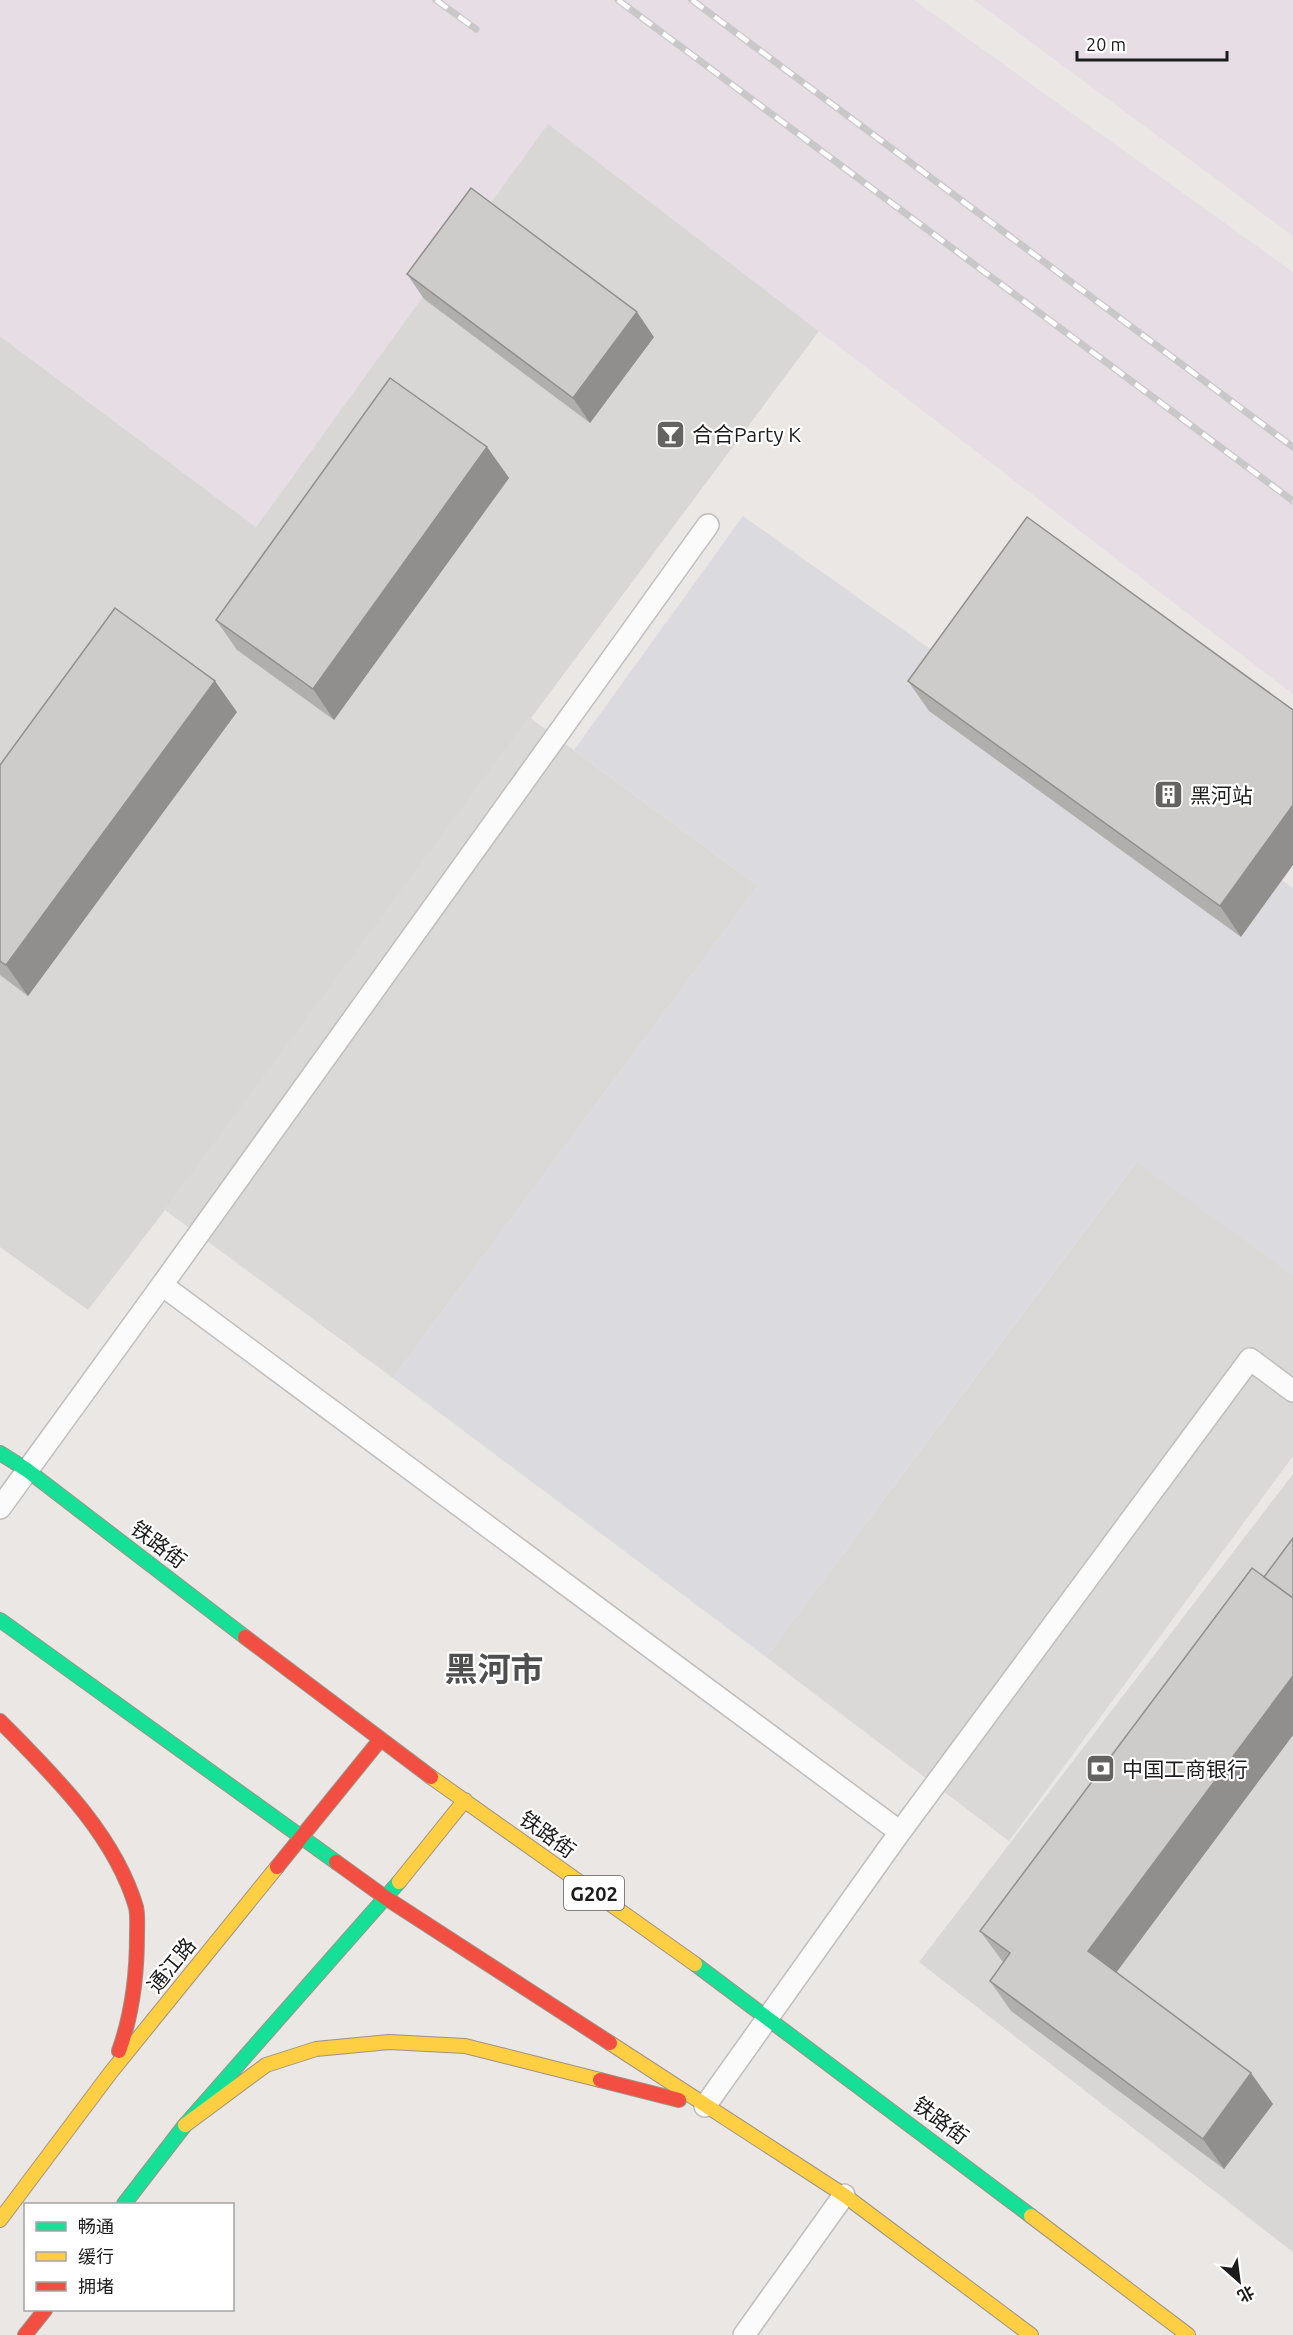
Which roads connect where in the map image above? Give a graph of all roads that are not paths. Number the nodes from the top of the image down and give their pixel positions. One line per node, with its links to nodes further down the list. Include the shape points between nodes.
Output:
1 (708, 525): 2 (lane)
2 (162, 1285): 5 (lane); 11 (lane)
3 (1293, 1391): 11 (lane, via 1250,1359)
4 (0, 1453): 5 (main road, 铁路街 / G202)
5 (27, 1470): 6 (lane); 9 (main road, 铁路街 / G202)
6 (0, 1508)
7 (0, 1620): 12 (main road)
8 (0, 1721): 15 (main road, via 66,1789 111,1853 136,1909 138,1965 131,2019)
9 (380, 1740): 10 (main road, 铁路街 / G202); 12 (main road, 通江路)
10 (465, 1800): 13 (main road); 14 (main road, 铁路街 / G202)
11 (900, 1832): 14 (lane)
12 (300, 1837): 13 (main road); 15 (main road, 通江路)
13 (386, 1898): 16 (main road); 17 (main road)
14 (767, 2016): 16 (lane); 25 (main road, 铁路街 / G202)
15 (111, 2072): 20 (main road, 通江路)
16 (705, 2106): 17 (main road, via 465,2046 389,2042 316,2049 266,2065); 18 (main road)
17 (184, 2125): 19 (main road)
18 (844, 2195): 23 (lane); 24 (main road)
19 (126, 2203)
20 (0, 2220)
21 (44, 2311): 22 (main road)
22 (25, 2335)
23 (744, 2335)
24 (1030, 2335)
25 (1188, 2335)

